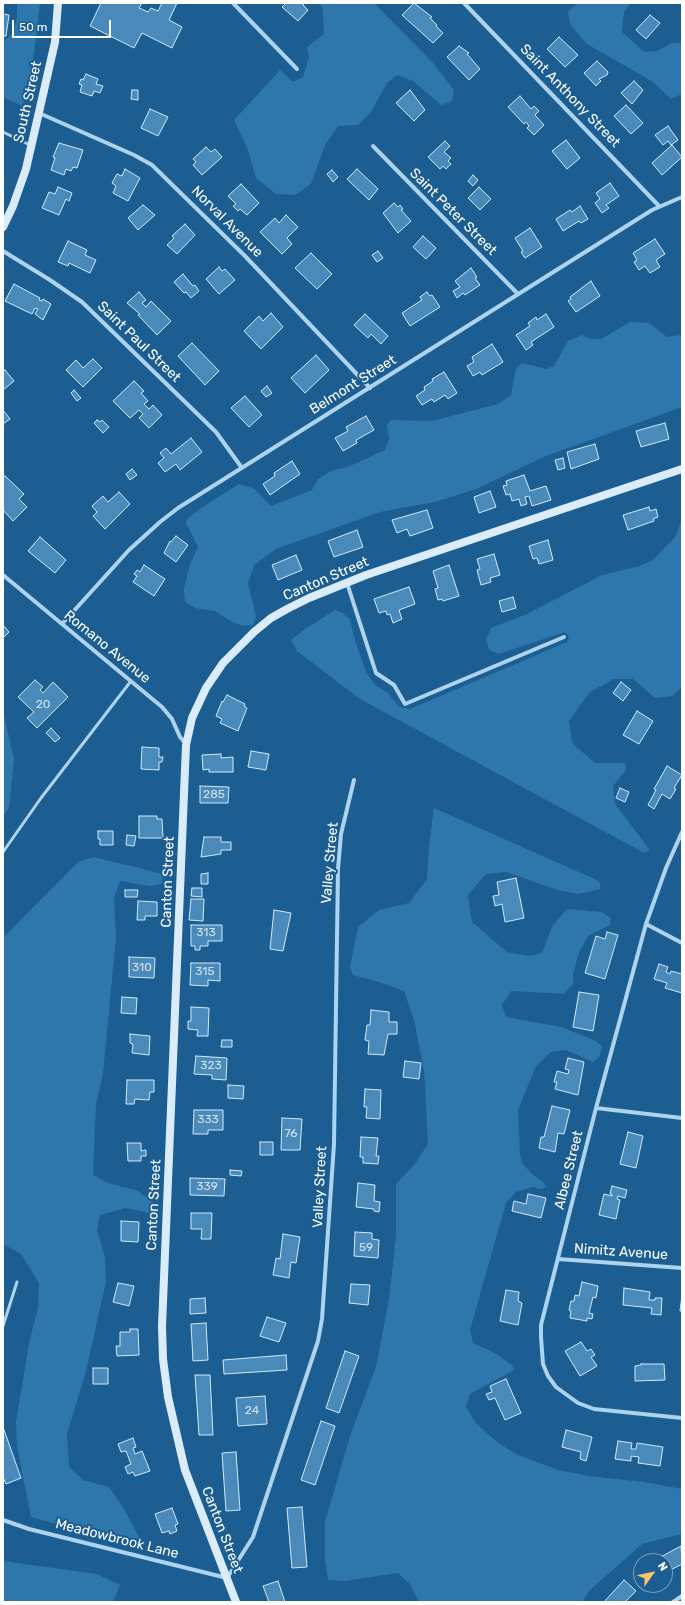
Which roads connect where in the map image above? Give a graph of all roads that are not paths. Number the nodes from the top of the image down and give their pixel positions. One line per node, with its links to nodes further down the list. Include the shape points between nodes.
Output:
1 (58, 3): 5 (street, South Street, via 55,42)
2 (233, 3): 4 (street)
3 (464, 3): 10 (street, Saint Anthony Street)
4 (297, 69)
5 (38, 113): 7 (street, South Street); 14 (street, Norval Avenue, via 129,152 152,165 245,256)
6 (3, 132): 7 (lane)
7 (31, 145): 11 (street, South Street, via 26,169)
8 (373, 146): 13 (street, Saint Peter Street)
9 (682, 197): 10 (street, Belmont Street)
10 (659, 206): 13 (street, Belmont Street)
11 (3, 227)
12 (3, 251): 15 (street, Saint Paul Street, via 82,302 216,432)
13 (518, 294): 14 (street, Belmont Street)
14 (370, 388): 15 (street, Belmont Street)
15 (242, 468): 19 (street, Belmont Street, via 160,522 129,550)
16 (682, 469): 18 (street, Canton Street)
17 (3, 575): 19 (street, Romano Avenue)
18 (347, 583): 20 (street, via 376,673 394,685 405,704); 22 (street, Canton Street, via 276,615 222,663 206,688 192,718)
19 (62, 624): 21 (street, Romano Avenue)
20 (564, 637)
21 (131, 681): 22 (street, Romano Avenue, via 162,707 172,719); 25 (lane)
22 (186, 745): 36 (street, Canton Street, via 162,1326 163,1359 168,1397 185,1470)
23 (354, 780): 36 (street, Valley Street, via 341,834 338,869 334,1144 322,1319 318,1341 253,1537)
24 (682, 832): 26 (street, Albee Street)
25 (3, 852)
26 (646, 924): 27 (street); 28 (street, Albee Street)
27 (682, 943)
28 (596, 1108): 29 (street); 30 (street, Albee Street)
29 (682, 1118)
30 (558, 1259): 31 (street, Nimitz Avenue); 34 (street, Albee Street, via 541,1325 543,1364 556,1387 578,1403 594,1410)
31 (682, 1268)
32 (17, 1282): 33 (lane)
33 (3, 1326)
34 (682, 1418)
35 (3, 1520): 36 (street, Meadowbrook Lane, via 29,1529)
36 (227, 1578): 38 (street, Canton Street)
37 (682, 1596): 39 (street)
38 (236, 1602)
39 (673, 1602)

